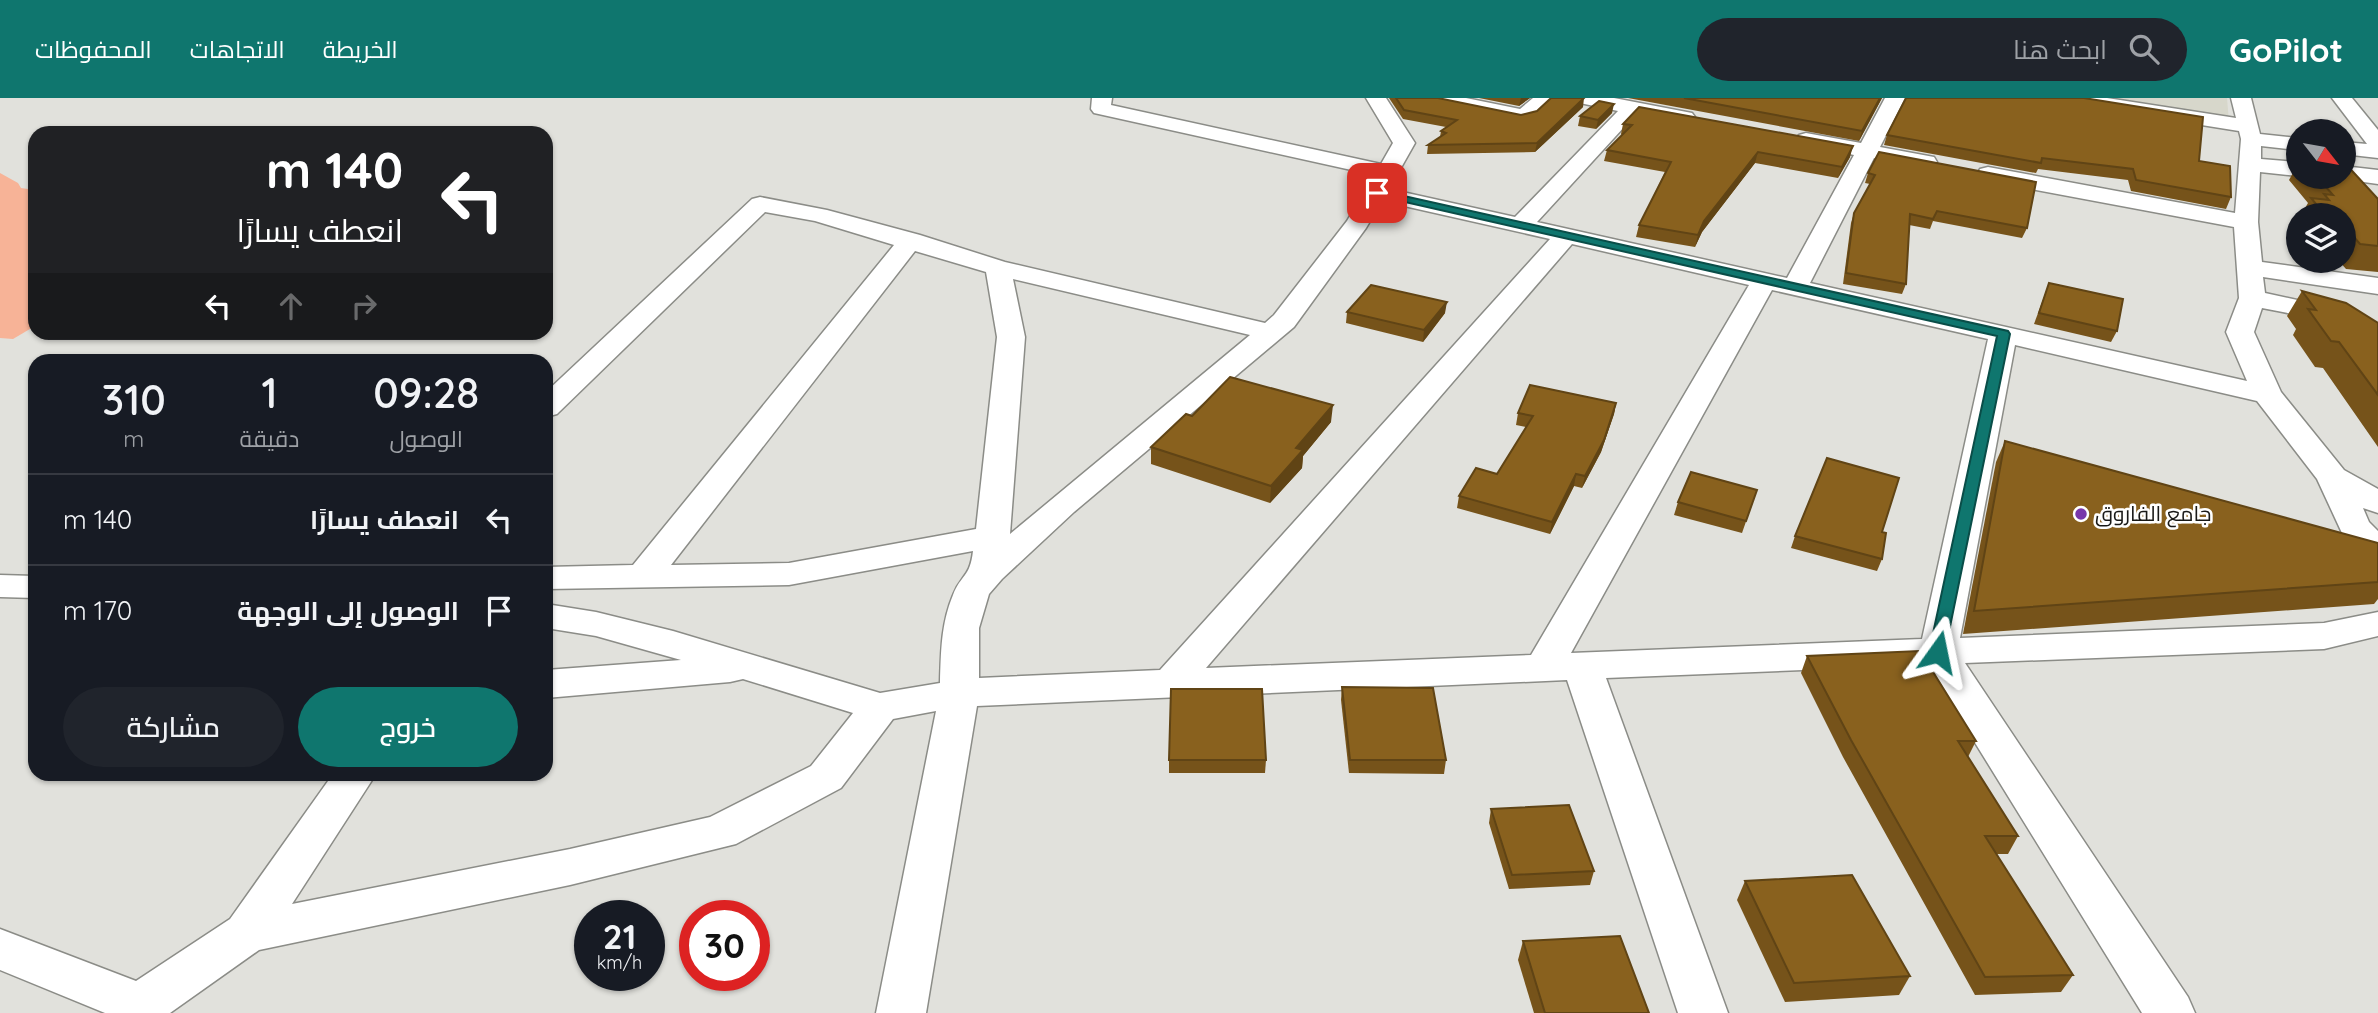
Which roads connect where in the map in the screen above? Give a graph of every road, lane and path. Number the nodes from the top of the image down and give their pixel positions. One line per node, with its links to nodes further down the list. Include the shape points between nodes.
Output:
1 (1102, 98): 22 (street, via 1101,109)
2 (1376, 98): 22 (street, via 1404,144)
3 (1437, 98): 4 (street, via 1525,115)
4 (1545, 98)
5 (1582, 98): 10 (street)
6 (1895, 98): 17 (street)
7 (2070, 98): 13 (street)
8 (2241, 98): 13 (street)
9 (2342, 98): 15 (street)
10 (1632, 107): 11 (street); 24 (street)
11 (1710, 122)
12 (1788, 136): 17 (street)
13 (2249, 143): 14 (street); 19 (street); 23 (street)
14 (2286, 144)
15 (2378, 144)
16 (2356, 149): 18 (street)
17 (1866, 151): 23 (street); 29 (street)
18 (2378, 152)
19 (2286, 163)
20 (2378, 177): 21 (street)
21 (2356, 180)
22 (1383, 182): 24 (street); 32 (street, via 1284,321)
23 (2246, 222): 28 (street)
24 (1521, 225): 25 (street)
25 (1567, 235): 29 (street); 50 (street)
26 (911, 240): 27 (street); 36 (street, via 760,204); 41 (street)
27 (998, 268): 32 (street); 40 (street, via 1011,337)
28 (2250, 268): 30 (street); 31 (street)
29 (1781, 283): 33 (street); 49 (street)
30 (2378, 286)
31 (2252, 298): 34 (street, via 2306,310); 35 (street, via 2240,332)
32 (1270, 332): 40 (street, via 1062,505)
33 (2003, 334): 35 (street); 47 (street)
34 (2374, 336)
35 (2267, 394): 37 (street)
36 (553, 401)
37 (2333, 477): 38 (street); 39 (street, via 2354,526)
38 (2378, 503)
39 (2378, 552)
40 (991, 554): 41 (street, via 789,574); 52 (street, via 960,628)
41 (643, 577): 42 (street)
42 (553, 578)
43 (0, 586): 44 (street)
44 (28, 587)
45 (553, 617): 48 (street, via 596,624)
46 (2378, 624): 47 (street, via 2324,636)
47 (1938, 652): 49 (street); 60 (street)
48 (747, 667): 51 (street); 53 (street)
49 (1563, 667): 50 (street); 59 (street)
50 (1171, 682): 52 (street)
51 (553, 683)
52 (960, 694): 53 (street); 58 (street)
53 (880, 707): 55 (street, via 826,777 720,832)
54 (350, 781): 55 (street)
55 (247, 933): 57 (street)
56 (0, 949): 57 (street)
57 (137, 1009)
58 (901, 1013)
59 (1703, 1013)
60 (2170, 1013)

